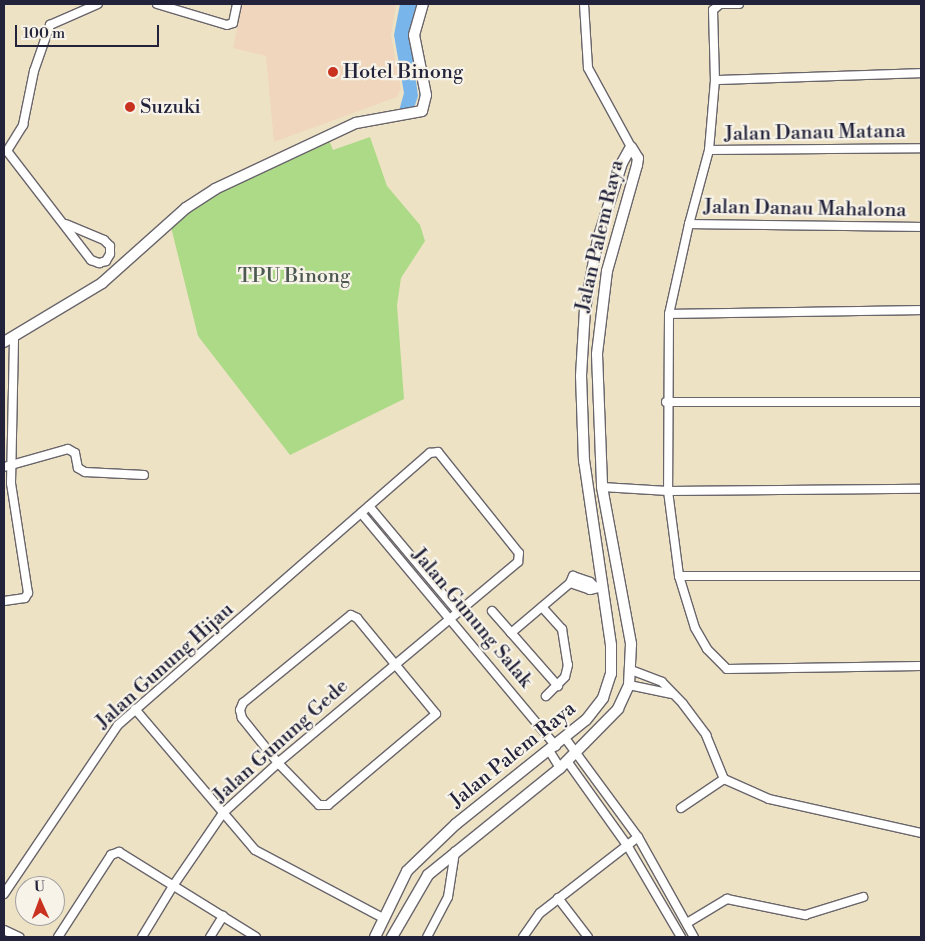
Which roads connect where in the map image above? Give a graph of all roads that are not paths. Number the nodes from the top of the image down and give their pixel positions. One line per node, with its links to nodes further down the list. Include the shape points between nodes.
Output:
1 (98, 4): 13 (street, via 50,25 34,71 23,125)
2 (156, 4): 7 (street)
3 (237, 4): 7 (street, via 230,25)
4 (423, 4): 19 (street, via 414,35 425,104 422,111 356,123 331,132 215,189 186,208 102,283)
5 (584, 4): 10 (street, via 588,68)
6 (739, 4): 9 (street, via 720,4 713,10)
7 (167, 5)
8 (921, 73): 9 (street)
9 (715, 80): 12 (street)
10 (632, 147): 26 (street, Jalan Palem Raya, via 638,158 637,165 607,271 598,325 598,440); 34 (street, Jalan Palem Raya, via 622,163 598,239 584,318 581,376 584,461)
11 (921, 148): 12 (street, Jalan Danau Matana)
12 (710, 150): 15 (street)
13 (5, 151): 14 (street)
14 (66, 224): 14 (street, via 104,240 110,246 106,261 100,264 91,260)
15 (688, 224): 16 (street, Jalan Danau Mahalona); 18 (street)
16 (921, 227)
17 (921, 310): 18 (street)
18 (669, 314): 21 (street)
19 (14, 337): 20 (street); 23 (street)
20 (4, 342)
21 (666, 402): 22 (street); 28 (street)
22 (921, 402)
23 (14, 464): 24 (street); 25 (street, via 68,449 75,453 78,468 86,472); 35 (street, via 11,483 28,593 25,598)
24 (4, 467)
25 (144, 475)
26 (602, 487): 28 (street); 33 (street, Jalan Palem Raya)
27 (921, 489): 28 (street)
28 (668, 491): 31 (street)
29 (370, 506): 30 (street, Jalan Gunung Hijau); 38 (street, Jalan Gunung Salak); 38 (street, Jalan Gunung Gede, via 430,453 438,452 519,556 516,564)
30 (361, 513): 39 (street, Jalan Gunung Salak); 48 (street, Jalan Gunung Hijau)
31 (679, 576): 32 (street); 42 (street, via 695,628 707,649 727,669)
32 (921, 576)
33 (620, 585): 34 (street); 43 (street, Jalan Palem Raya, via 631,644)
34 (600, 588): 36 (street, via 590,590 572,580); 49 (street, Jalan Palem Raya, via 612,645 611,674 604,698)
35 (4, 601)
36 (542, 606): 40 (street); 44 (street, via 562,629 568,666)
37 (492, 611): 40 (street)
38 (458, 612): 39 (street, Jalan Gunung Gede)
39 (451, 617): 41 (street, Jalan Gunung Gede); 50 (street, Jalan Gunung Salak)
40 (511, 633): 44 (street)
41 (393, 665): 52 (street, Jalan Gunung Gede); 52 (street, via 434,708 433,718 324,806 319,805); 52 (street, via 357,618 351,615 244,703 240,710 242,718)
42 (921, 666)
43 (631, 670): 45 (street, Jalan Palem Raya); 46 (street, via 653,678)
44 (558, 686): 47 (street)
45 (629, 686): 46 (street); 51 (street, Jalan Palem Raya, via 618,709)
46 (672, 694): 54 (street, via 706,735)
47 (546, 696)
48 (135, 709): 56 (street); 62 (street, Jalan Gunung Hijau, via 106,740)
49 (565, 738): 50 (street, Jalan Palem Raya); 51 (street)
50 (553, 749): 53 (street, Jalan Gunung Salak); 66 (street, Jalan Palem Raya, via 456,824 407,871)
51 (577, 752): 53 (street, Jalan Palem Raya); 58 (street)
52 (278, 763): 56 (street, Jalan Gunung Gede)
53 (564, 764): 59 (street, Jalan Gunung Salak); 60 (street, Jalan Palem Raya)
54 (724, 780): 55 (street); 57 (street, via 769,799)
55 (681, 808)
56 (223, 813): 61 (street, Jalan Gunung Gede); 66 (street, via 255,850)
57 (921, 833)
58 (638, 837): 59 (street); 67 (street)
59 (627, 845): 64 (street); 79 (street, Jalan Gunung Salak)
60 (455, 852): 75 (street, Jalan Palem Raya, via 428,875); 76 (street, via 448,897)
61 (173, 886): 65 (street); 70 (street, via 119,852 114,853); 71 (street, Jalan Gunung Gede)
62 (4, 894)
63 (863, 897): 67 (street, via 805,915 726,899)
64 (558, 898): 77 (street, via 540,914); 78 (street)
65 (223, 916): 72 (street); 73 (street)
66 (383, 918): 74 (street, Jalan Palem Raya)
67 (687, 923): 80 (street)
68 (4, 930): 69 (street)
69 (19, 937)
70 (58, 937)
71 (142, 937)
72 (210, 937)
73 (256, 937)
74 (375, 937)
75 (392, 937)
76 (427, 937)
77 (523, 937)
78 (588, 937)
79 (681, 937)
80 (694, 937)

